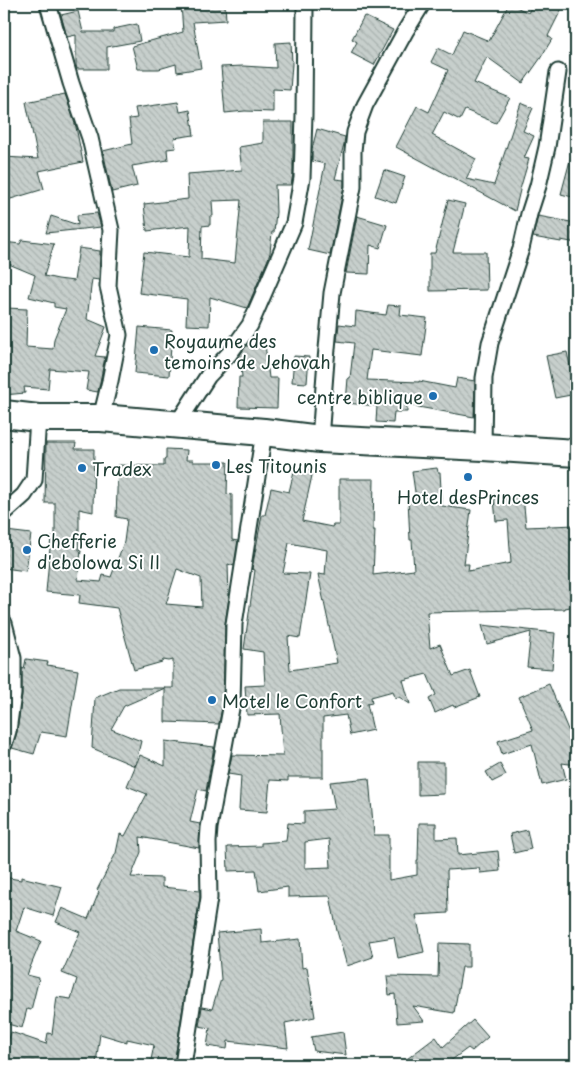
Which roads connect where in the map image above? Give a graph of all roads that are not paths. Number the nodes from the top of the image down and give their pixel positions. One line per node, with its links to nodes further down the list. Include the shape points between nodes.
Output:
1 (48, 4): 7 (street, via 90,138 111,230 108,286 119,335)
2 (422, 4): 10 (street, via 365,105 355,132 353,187 332,293)
3 (306, 9): 8 (street, via 302,178 294,223 250,325 208,376)
4 (558, 72): 11 (street, via 538,186 490,343 484,378)
5 (4, 414): 6 (highway)
6 (38, 418): 7 (highway); 13 (street, via 34,480 24,496)
7 (101, 418): 8 (highway)
8 (177, 424): 9 (highway)
9 (264, 432): 10 (highway); 16 (street, via 234,624 232,703 209,828 209,898)
10 (320, 439): 11 (highway)
11 (483, 447): 12 (highway)
12 (576, 453)
13 (4, 513)
14 (4, 623): 15 (street, via 13,658 13,694)
15 (4, 744)
16 (183, 1065)

